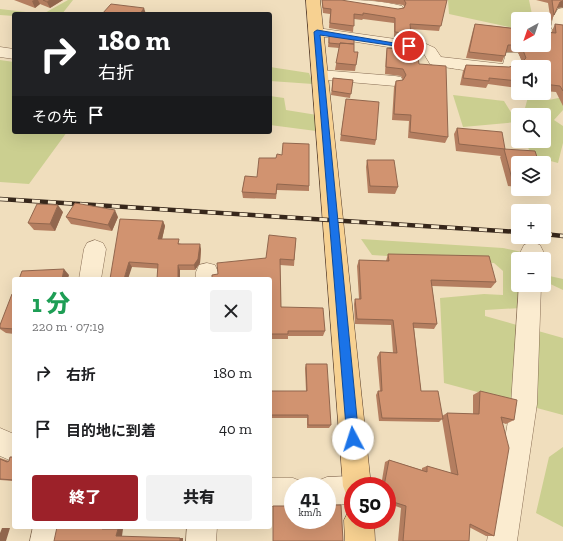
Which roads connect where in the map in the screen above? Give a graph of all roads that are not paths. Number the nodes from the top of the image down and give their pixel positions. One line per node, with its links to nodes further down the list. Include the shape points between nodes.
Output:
1 (313, 0): 6 (main road)
2 (342, 0): 3 (street)
3 (397, 9)
4 (563, 12): 5 (street)
5 (558, 27)
6 (317, 32): 9 (street, via 424,48 430,51 436,61 504,69 512,66); 10 (main road)
7 (0, 52): 8 (street)
8 (12, 54)
9 (512, 56)
10 (320, 75): 11 (street); 17 (main road)
11 (395, 81)
12 (95, 248): 13 (street)
13 (90, 277)
14 (530, 292): 26 (street, via 524,404)
15 (0, 442): 16 (street)
16 (12, 447)
17 (356, 477)
18 (272, 492): 19 (street)
19 (284, 492)
20 (48, 529): 23 (street)
21 (202, 529): 24 (street)
22 (359, 529): 25 (main road)
23 (45, 541)
24 (201, 541)
25 (360, 541)
26 (502, 541)

